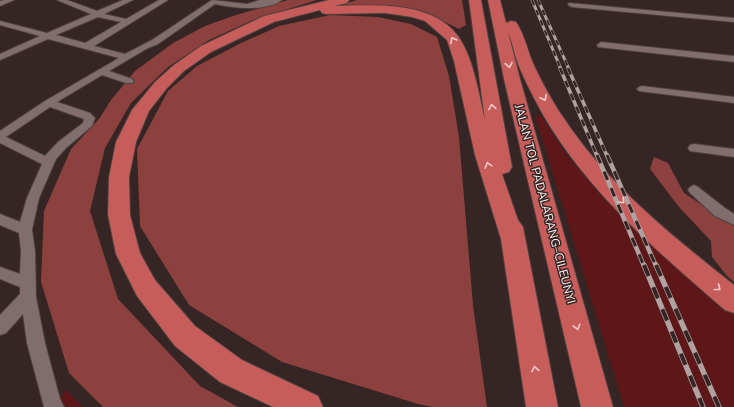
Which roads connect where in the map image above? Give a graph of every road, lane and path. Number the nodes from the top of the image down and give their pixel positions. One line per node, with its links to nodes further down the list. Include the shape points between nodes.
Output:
1 (10, 0): 12 (street)
2 (62, 0): 14 (street)
3 (129, 0): 14 (street)
4 (145, 0): 10 (street)
5 (278, 0): 11 (street)
6 (343, 0): 18 (highway, via 291,12)
7 (475, 0): 39 (highway, one-way to 7)
8 (495, 0): 42 (highway, one-way to 42, via 516,34 526,62 554,118 592,171 642,222); 47 (highway, JALAN TOL PADALARANG–CILEUNYI, one-way to 47, via 512,79)
9 (216, 1): 11 (street, via 250,7); 23 (street, via 155,42)
10 (161, 2): 16 (street)
11 (262, 3)
12 (0, 4)
13 (572, 5): 15 (street)
14 (97, 14): 16 (street); 19 (street)
15 (734, 20)
16 (128, 22): 21 (street)
17 (0, 23): 19 (street)
18 (251, 27): 39 (highway, one-way to 18, via 485,155 462,61 454,40 439,24 414,13 357,9 304,13); 45 (highway, via 206,49 180,68 161,85 141,110 126,142 119,177 119,215 128,254 146,288 184,336 231,371)
19 (50, 36): 21 (street); 22 (street)
20 (601, 45): 24 (street)
21 (87, 46): 23 (street)
22 (0, 57)
23 (126, 57): 25 (street)
24 (734, 59)
25 (101, 72): 26 (street); 29 (street)
26 (129, 81)
27 (642, 89): 28 (street)
28 (734, 100)
29 (49, 103): 30 (street); 34 (street, via 90,118 88,124 51,157)
30 (0, 136)
31 (0, 139): 34 (street)
32 (694, 148): 33 (street)
33 (734, 152)
34 (49, 163): 38 (street, via 33,198)
35 (694, 190): 37 (street)
36 (0, 219): 38 (street)
37 (734, 220)
38 (25, 230): 41 (street)
39 (514, 242): 46 (highway, one-way to 39)
40 (0, 273): 41 (street)
41 (28, 290): 43 (street); 44 (street, via 36,344)
42 (734, 301)
43 (0, 327)
44 (53, 406)
45 (307, 407)
46 (542, 407)
47 (597, 407)

